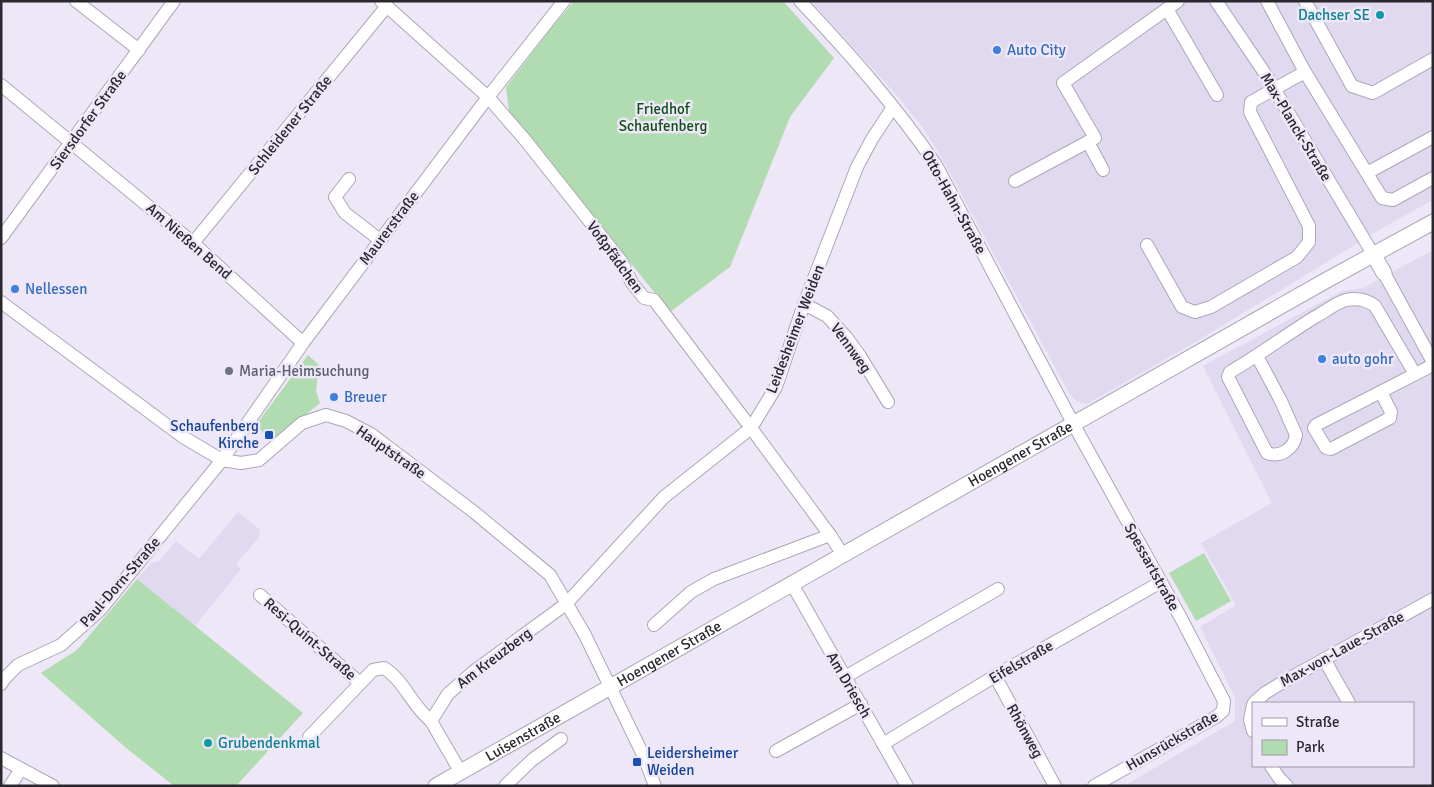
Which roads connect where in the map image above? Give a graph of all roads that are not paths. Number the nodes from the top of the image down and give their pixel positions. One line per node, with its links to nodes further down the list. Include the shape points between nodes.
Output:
1 (76, 1): 10 (street)
2 (174, 1): 10 (street, Siersdorfer Straße)
3 (564, 1): 16 (street, Maurerstraße)
4 (800, 1): 17 (street, Otto-Hahn-Straße)
5 (1216, 1): 14 (street, Max-Planck-Straße)
6 (1267, 1): 12 (street)
7 (1305, 1): 11 (street, via 1352,86 1373,93)
8 (384, 4): 16 (street, Voßpfädchen); 29 (street, Schleidener Straße)
9 (1172, 5): 15 (street); 20 (street, via 1063,83 1095,138)
10 (139, 50): 19 (street, Siersdorfer Straße)
11 (1433, 60)
12 (1305, 72): 14 (street); 22 (street)
13 (1, 85): 19 (street, Am Nießen Bend)
14 (1274, 90): 30 (street, via 1251,102 1250,112 1308,226 1309,242 1297,257 1211,307 1195,312 1182,307); 31 (street, Max-Planck-Straße)
15 (1217, 95)
16 (488, 97): 28 (street, Maurerstraße); 42 (street, Voßpfädchen, via 621,261 644,298 654,300)
17 (893, 107): 33 (street, Leidesheimer Weiden, via 857,167); 41 (street, Otto-Hahn-Straße, via 936,165)
18 (1433, 137): 22 (street)
19 (71, 142): 27 (street, Siersdorfer Straße); 29 (street, Am Nießen Bend)
20 (1088, 142): 21 (street); 25 (street)
21 (1103, 170)
22 (1366, 173): 23 (street, via 1382,198 1393,200)
23 (1433, 178)
24 (349, 180): 28 (street, via 335,197 345,213)
25 (1015, 181)
26 (1433, 222): 31 (main road, Hoengener Straße)
27 (1, 238)
28 (380, 240): 35 (street, Maurerstraße)
29 (193, 243): 35 (street, Am Nießen Bend)
30 (1147, 245)
31 (1373, 254): 32 (main road); 41 (main road, Hoengener Straße)
32 (1384, 273): 37 (street)
33 (804, 304): 40 (street, Vennweg, via 827,316 847,338); 42 (street, Leidesheimer Weiden, via 776,388)
34 (3, 306): 43 (street, Hauptstraße, via 183,437)
35 (303, 343): 43 (street, Maurerstraße)
36 (1257, 356): 36 (street, via 1230,372 1228,377 1267,453 1277,455 1293,446 1296,436); 38 (street, via 1336,305 1347,300 1363,300 1377,309)
37 (1433, 363): 38 (street)
38 (1415, 374): 39 (street)
39 (1381, 392): 39 (street, via 1316,425 1314,428 1326,448 1331,449 1390,418 1391,412)
40 (888, 402)
41 (1074, 425): 45 (main road, Hoengener Straße); 46 (street, Spessartstraße)
42 (751, 428): 44 (street, Voßpfädchen); 51 (street, Leidesheimer Weiden, via 664,497)
43 (222, 460): 51 (street, Hauptstraße, via 240,463 259,460 302,423 326,415 346,421 371,434 550,575); 57 (street, Paul-Dorn-Straße, via 100,610 61,645 18,666)
44 (830, 535): 45 (street, Voßpfädchen); 52 (street, via 714,579 691,592)
45 (843, 556): 47 (main road, Hoengener Straße)
46 (1161, 582): 54 (street, Eifelstraße); 62 (street, Spessartstraße, via 1224,701)
47 (792, 584): 55 (street, Am Driesch); 58 (main road, Hoengener Straße)
48 (998, 588): 55 (street)
49 (260, 595): 56 (street, Resi-Quint-Straße)
50 (1433, 599): 53 (street, Max-von-Laue-Straße)
51 (566, 604): 58 (street, Hauptstraße); 64 (street, Am Kreuzberg, via 473,672 448,694)
52 (654, 625)
53 (1324, 659): 59 (street, Max-von-Laue-Straße, via 1265,693); 60 (street)
54 (995, 676): 68 (street, Eifelstraße); 80 (street, Rhönweg)
55 (844, 677): 61 (street, Am Driesch)
56 (360, 683): 64 (street, Resi-Quint-Straße, via 373,670 384,668 393,674 421,714); 66 (street, Resi-Quint-Straße)
57 (1, 684)
58 (610, 687): 73 (main road, Luisenstraße); 78 (street, Hauptstraße)
59 (1256, 702)
60 (1348, 702)
61 (861, 704): 68 (street, Am Driesch); 69 (street)
62 (1223, 711): 81 (street, Hunsrückstraße)
63 (1252, 712): 65 (street, Max-von-Laue-Straße)
64 (431, 722): 73 (street)
65 (1252, 727)
66 (309, 737)
67 (561, 739): 77 (street, via 532,760)
68 (883, 744): 79 (street, Am Driesch)
69 (776, 751)
70 (1, 758): 72 (street)
71 (1273, 767): 82 (street)
72 (21, 769): 74 (street); 75 (street)
73 (460, 771): 76 (main road, Luisenstraße)
74 (10, 786)
75 (53, 786)
76 (436, 786)
77 (505, 786)
78 (655, 786)
79 (907, 786)
80 (1055, 786)
81 (1094, 786)
82 (1287, 786)

